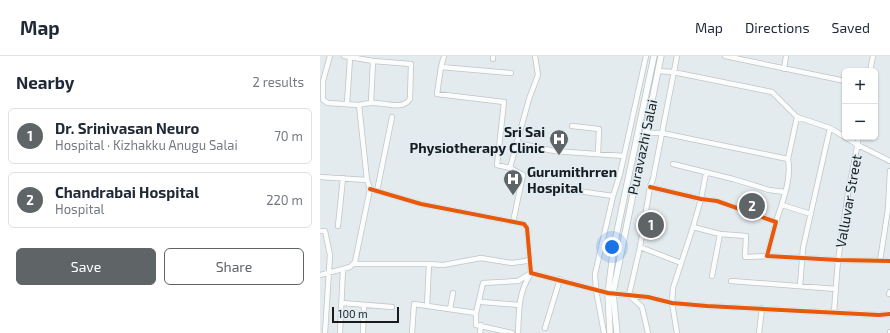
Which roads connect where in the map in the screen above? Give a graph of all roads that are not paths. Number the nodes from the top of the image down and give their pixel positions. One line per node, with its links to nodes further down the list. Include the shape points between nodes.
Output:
1 (330, 56): 21 (street)
2 (344, 56): 12 (street)
3 (444, 56): 14 (street)
4 (535, 56): 32 (street, via 538,75)
5 (646, 56): 35 (street)
6 (654, 56): 81 (main road, Puravazhi Salai, via 614,246)
7 (661, 56): 17 (main road, Puravazhi Salai)
8 (677, 56): 18 (street)
9 (725, 56): 16 (street)
10 (786, 56): 16 (street)
11 (873, 56): 15 (street)
12 (350, 58): 13 (street); 23 (street)
13 (373, 61): 22 (street); 22 (street, via 411,64 410,99 402,106)
14 (441, 67): 19 (street); 39 (street, via 437,94 504,102 497,165)
15 (871, 68)
16 (784, 69): 20 (street)
17 (658, 71): 18 (street); 29 (main road, Puravazhi Salai)
18 (673, 72): 26 (street, via 772,92); 30 (street)
19 (511, 73)
20 (842, 80)
21 (322, 86): 23 (street, via 323,100 328,103)
22 (371, 103): 24 (street)
23 (347, 104): 24 (street)
24 (359, 105): 44 (street)
25 (392, 117): 48 (street)
26 (797, 117): 28 (street); 36 (street)
27 (572, 126): 34 (street, via 599,130)
28 (830, 128): 33 (street); 53 (street)
29 (646, 133): 30 (street); 81 (main road, Puravazhi Salai)
30 (662, 133): 36 (street); 46 (street)
31 (859, 140): 33 (street, Valluvar Street)
32 (517, 143): 34 (street, via 554,151); 39 (street)
33 (858, 145): 37 (street); 64 (street, Valluvar Street)
34 (598, 154): 35 (street)
35 (624, 156): 50 (street)
36 (788, 159): 49 (street, via 790,170)
37 (890, 161)
38 (673, 164): 41 (street)
39 (510, 168): 54 (street, via 523,175)
40 (890, 171): 65 (street, via 888,209)
41 (706, 173): 49 (street); 51 (street)
42 (320, 177): 43 (street)
43 (342, 178): 44 (street); 56 (street)
44 (367, 180): 47 (street)
45 (550, 187): 50 (street)
46 (650, 187): 51 (street); 60 (street)
47 (370, 189): 48 (street); 68 (street)
48 (378, 191): 54 (street, via 421,204)
49 (785, 192): 52 (street)
50 (613, 196): 79 (street, via 595,274)
51 (701, 199): 55 (street, via 717,201); 57 (street)
52 (782, 205): 53 (street); 55 (street)
53 (811, 214): 62 (street)
54 (513, 222): 63 (street, via 524,224 527,228)
55 (776, 222): 61 (street)
56 (338, 226)
57 (693, 227): 59 (street); 67 (street)
58 (320, 231): 71 (street, via 325,231 330,254)
59 (720, 234): 61 (street, via 746,236 744,257); 74 (street)
60 (640, 247): 67 (street); 82 (street)
61 (767, 256): 62 (street)
62 (802, 258): 64 (street); 77 (street)
63 (529, 259): 69 (street, via 512,263 481,258 443,265); 72 (street)
64 (838, 260): 65 (street); 78 (street, Valluvar Street)
65 (880, 261): 66 (street)
66 (890, 261)
67 (681, 263): 85 (street, via 673,288)
68 (353, 264): 69 (street); 70 (street)
69 (429, 264): 88 (street)
70 (344, 269): 71 (street); 84 (street)
71 (330, 273): 73 (street); 97 (street)
72 (531, 273): 75 (street); 87 (street, via 525,283); 93 (street, via 518,281 483,283)
73 (320, 275)
74 (712, 276)
75 (560, 279): 79 (street); 96 (street)
76 (731, 281): 77 (street)
77 (800, 286): 78 (street)
78 (836, 289): 92 (street, Valluvar Street)
79 (596, 290): 81 (street); 104 (street)
80 (453, 293): 91 (street)
81 (610, 293): 82 (street); 105 (main road, Puravazhi Salai); 106 (main road, Puravazhi Salai)
82 (629, 295): 85 (street); 107 (street, via 642,307)
83 (482, 302): 87 (street)
84 (342, 303): 86 (street); 98 (street)
85 (672, 303): 90 (street); 108 (street)
86 (364, 305): 89 (street); 99 (street)
87 (519, 305): 103 (street)
88 (426, 306): 91 (street); 100 (street, via 414,304)
89 (392, 307)
90 (762, 308): 92 (street); 109 (street)
91 (450, 309): 93 (street)
92 (834, 312): 94 (street)
93 (476, 313): 95 (street, via 476,324)
94 (890, 314)
95 (481, 325): 101 (street); 102 (street)
96 (544, 328)
97 (325, 333)
98 (340, 333)
99 (363, 333)
100 (412, 333)
101 (480, 333)
102 (512, 333)
103 (518, 333)
104 (604, 333)
105 (610, 333)
106 (617, 333)
107 (648, 333)
108 (677, 333)
109 (759, 333)

